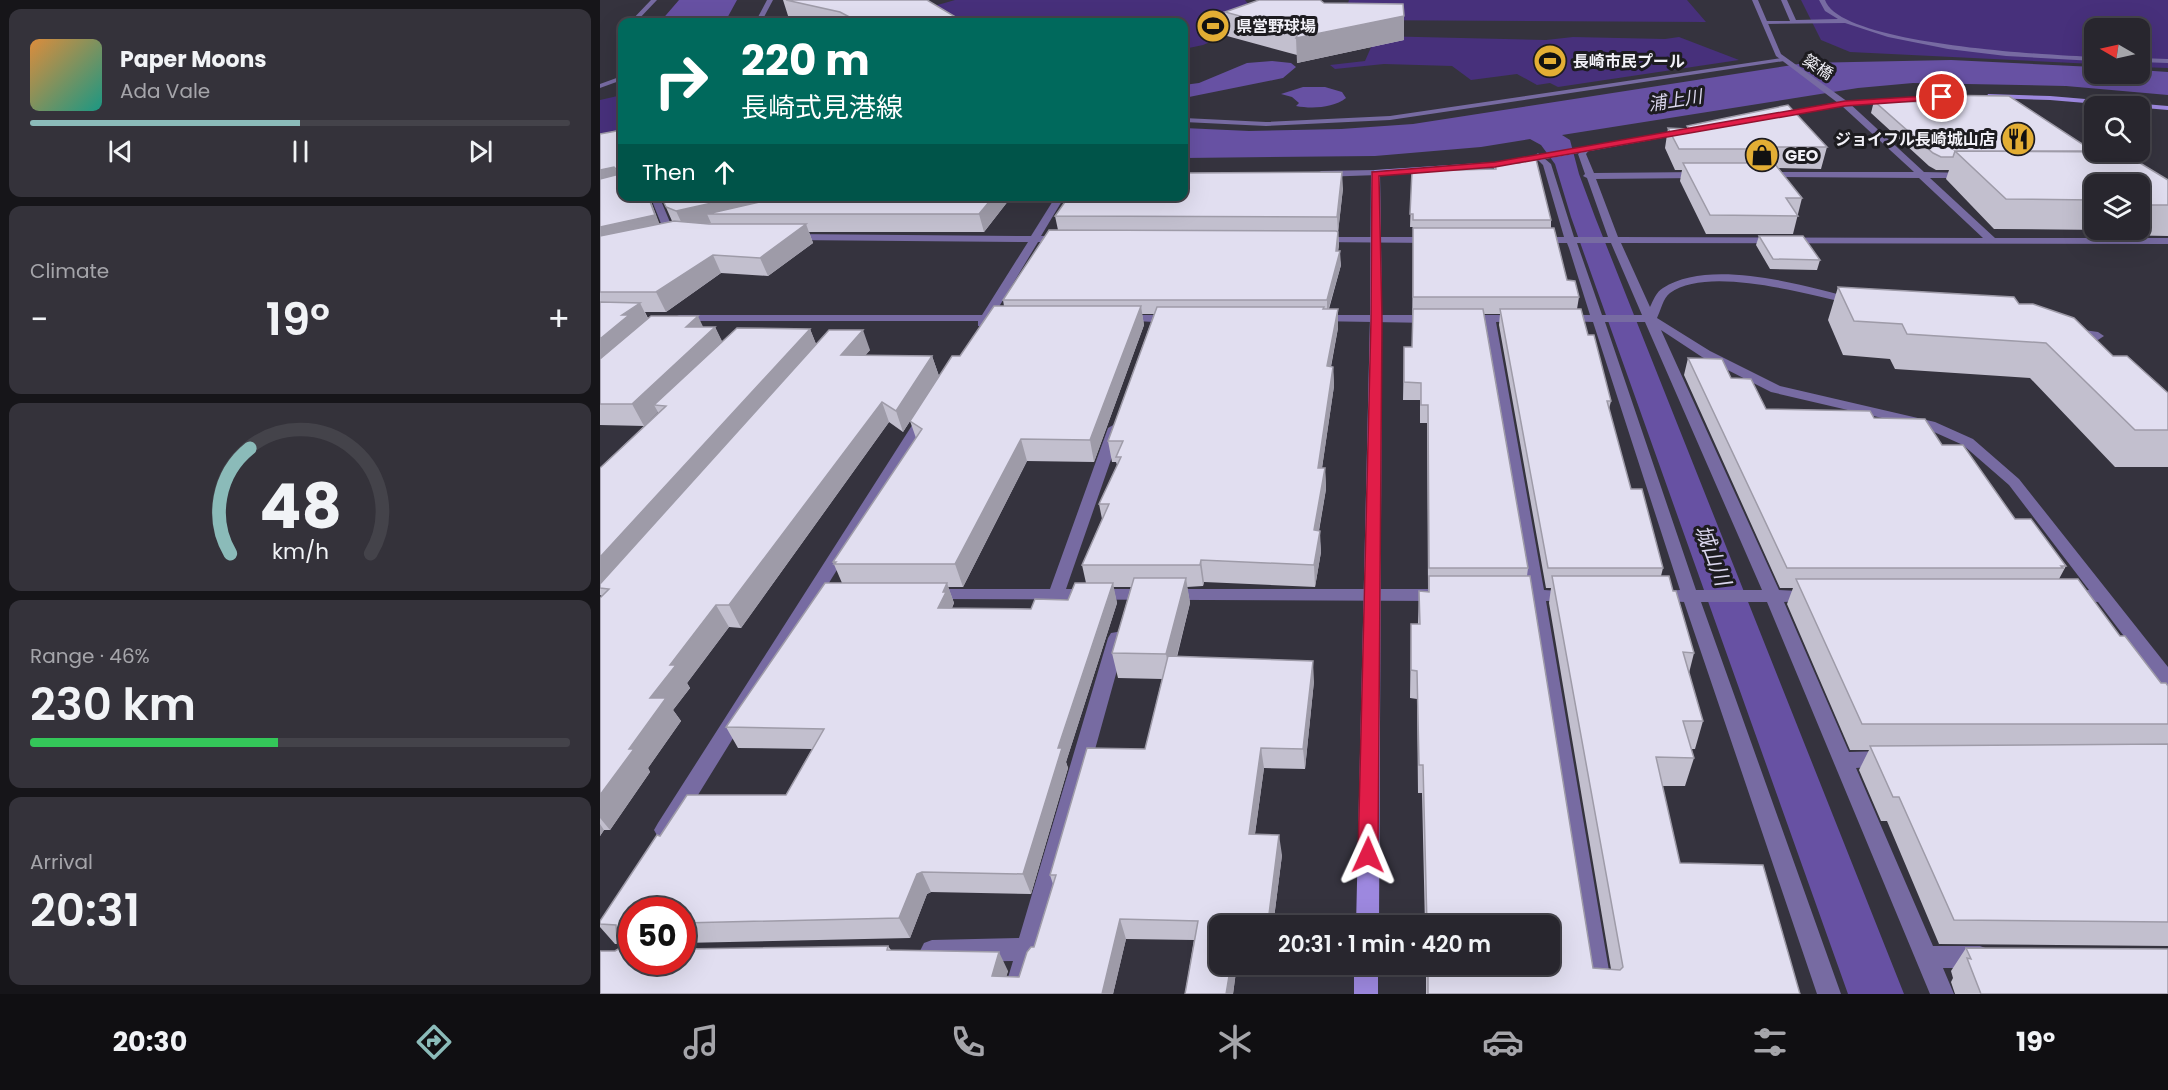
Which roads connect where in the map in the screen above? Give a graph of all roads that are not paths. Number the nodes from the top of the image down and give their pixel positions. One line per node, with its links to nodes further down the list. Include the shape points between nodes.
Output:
1 (654, 0): 6 (street)
2 (770, 0): 7 (street)
3 (1755, 0): 10 (street)
4 (1784, 0): 9 (street)
5 (1822, 0): 8 (street, via 1824,7)
6 (637, 18)
7 (761, 18)
8 (1846, 21): 9 (street); 12 (street)
9 (1794, 22): 10 (street)
10 (1765, 23): 15 (street)
11 (1948, 38): 12 (street)
12 (1925, 44): 13 (street)
13 (2084, 58)
14 (2150, 60): 16 (street)
15 (1784, 61): 24 (street, 簗橋); 28 (street, via 1390,118 1266,124)
16 (2168, 61)
17 (618, 78): 19 (street)
18 (618, 79): 20 (street)
19 (600, 81)
20 (600, 86)
21 (2003, 96): 23 (main road); 25 (street); 26 (main road)
22 (1945, 97): 24 (main road)
23 (1980, 97)
24 (1845, 104): 27 (main road); 36 (street, 簗橋)
25 (2022, 108)
26 (2168, 108)
27 (1762, 118)
28 (1188, 120)
29 (1692, 130): 30 (main road)
30 (1582, 149): 31 (main road); 38 (street)
31 (1541, 156): 32 (main road, via 1495,165); 49 (street, via 1547,164)
32 (1375, 173): 33 (street); 46 (main road)
33 (1315, 174)
34 (1707, 175): 38 (street)
35 (1754, 175): 36 (street)
36 (1920, 175): 37 (street); 52 (street, 簗橋)
37 (1977, 175)
38 (1588, 176): 50 (street)
39 (656, 201): 42 (street, via 668,229 691,233)
40 (1057, 201): 43 (street)
41 (776, 237): 43 (street)
42 (662, 238)
43 (1035, 239): 44 (street); 54 (street)
44 (1070, 239)
45 (1306, 240): 46 (street)
46 (1377, 240): 47 (street); 62 (main road)
47 (1445, 240)
48 (1525, 240): 49 (street)
49 (1570, 240): 50 (street); 58 (street)
50 (1615, 241): 52 (street); 63 (street)
51 (2168, 241): 52 (street)
52 (1994, 242)
53 (1870, 304): 63 (street, via 1719,277 1690,279 1665,291)
54 (986, 318): 55 (street); 59 (street); 68 (street)
55 (1020, 318)
56 (1110, 318): 60 (street, via 1152,324)
57 (1489, 318): 58 (street); 62 (street); 79 (street)
58 (1597, 318): 63 (street); 82 (street)
59 (854, 319): 64 (street, via 758,324 671,318); 66 (street)
60 (1189, 319)
61 (1306, 319): 62 (street)
62 (1376, 319): 76 (main road)
63 (1651, 319): 83 (street); 86 (street, via 1706,354 1776,389 1930,425 1968,442 2014,482)
64 (662, 326)
65 (2052, 329): 67 (street)
66 (838, 336)
67 (2098, 336)
68 (974, 338)
69 (930, 407): 71 (street)
70 (1119, 418): 74 (street)
71 (812, 595): 72 (street); 90 (street)
72 (835, 595)
73 (916, 595): 74 (street)
74 (1056, 595): 75 (street)
75 (1130, 595): 76 (street); 92 (street)
76 (1372, 595): 77 (street); 91 (main road)
77 (1454, 595)
78 (1502, 595): 79 (street)
79 (1537, 596): 80 (street); 99 (street)
80 (1584, 596)
81 (1643, 596): 82 (street)
82 (1692, 596): 83 (street); 100 (street)
83 (1771, 596): 84 (street); 89 (street)
84 (1833, 596)
85 (2058, 596): 86 (street)
86 (2105, 596): 87 (street)
87 (2168, 680)
88 (1901, 759): 89 (street)
89 (1843, 760): 94 (street)
90 (655, 846)
91 (1367, 915)
92 (1028, 949): 93 (street); 97 (street)
93 (909, 952)
94 (1926, 957): 95 (street); 101 (street)
95 (2007, 957)
96 (1366, 975): 98 (main road)
97 (1015, 994)
98 (1366, 994)
99 (1601, 994)
100 (1829, 994)
101 (1942, 994)

